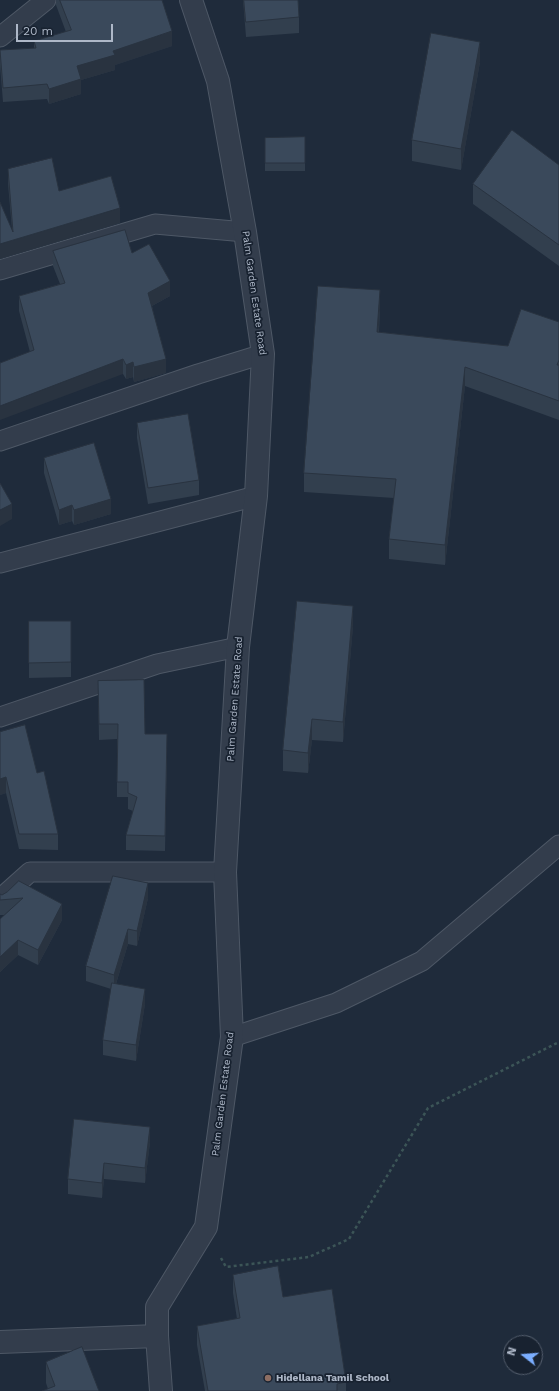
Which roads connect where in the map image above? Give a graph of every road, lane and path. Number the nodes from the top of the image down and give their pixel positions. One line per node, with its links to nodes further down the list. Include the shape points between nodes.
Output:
1 (46, 0): 3 (lane)
2 (191, 0): 4 (street, Palm Garden Estate Road, via 218,81)
3 (0, 37)
4 (245, 232): 5 (lane, via 154,224); 6 (street, Palm Garden Estate Road)
5 (0, 270)
6 (263, 354): 7 (lane); 8 (street, Palm Garden Estate Road)
7 (0, 441)
8 (256, 496): 9 (lane); 10 (street, Palm Garden Estate Road)
9 (0, 563)
10 (238, 647): 11 (lane, via 157,664); 13 (street, Palm Garden Estate Road)
11 (0, 717)
12 (559, 845): 15 (lane, via 422,961 336,1003)
13 (225, 872): 14 (lane, via 30,872); 15 (street, Palm Garden Estate Road)
14 (0, 899)
15 (232, 1037): 17 (street, Palm Garden Estate Road)
16 (559, 1042): 17 (path, via 428,1108 349,1239 309,1257 226,1267)
17 (206, 1226): 18 (street, Palm Garden Estate Road, via 157,1307)
18 (157, 1336): 19 (street); 20 (street, Palm Garden Estate Road)
19 (0, 1342)
20 (161, 1391)

